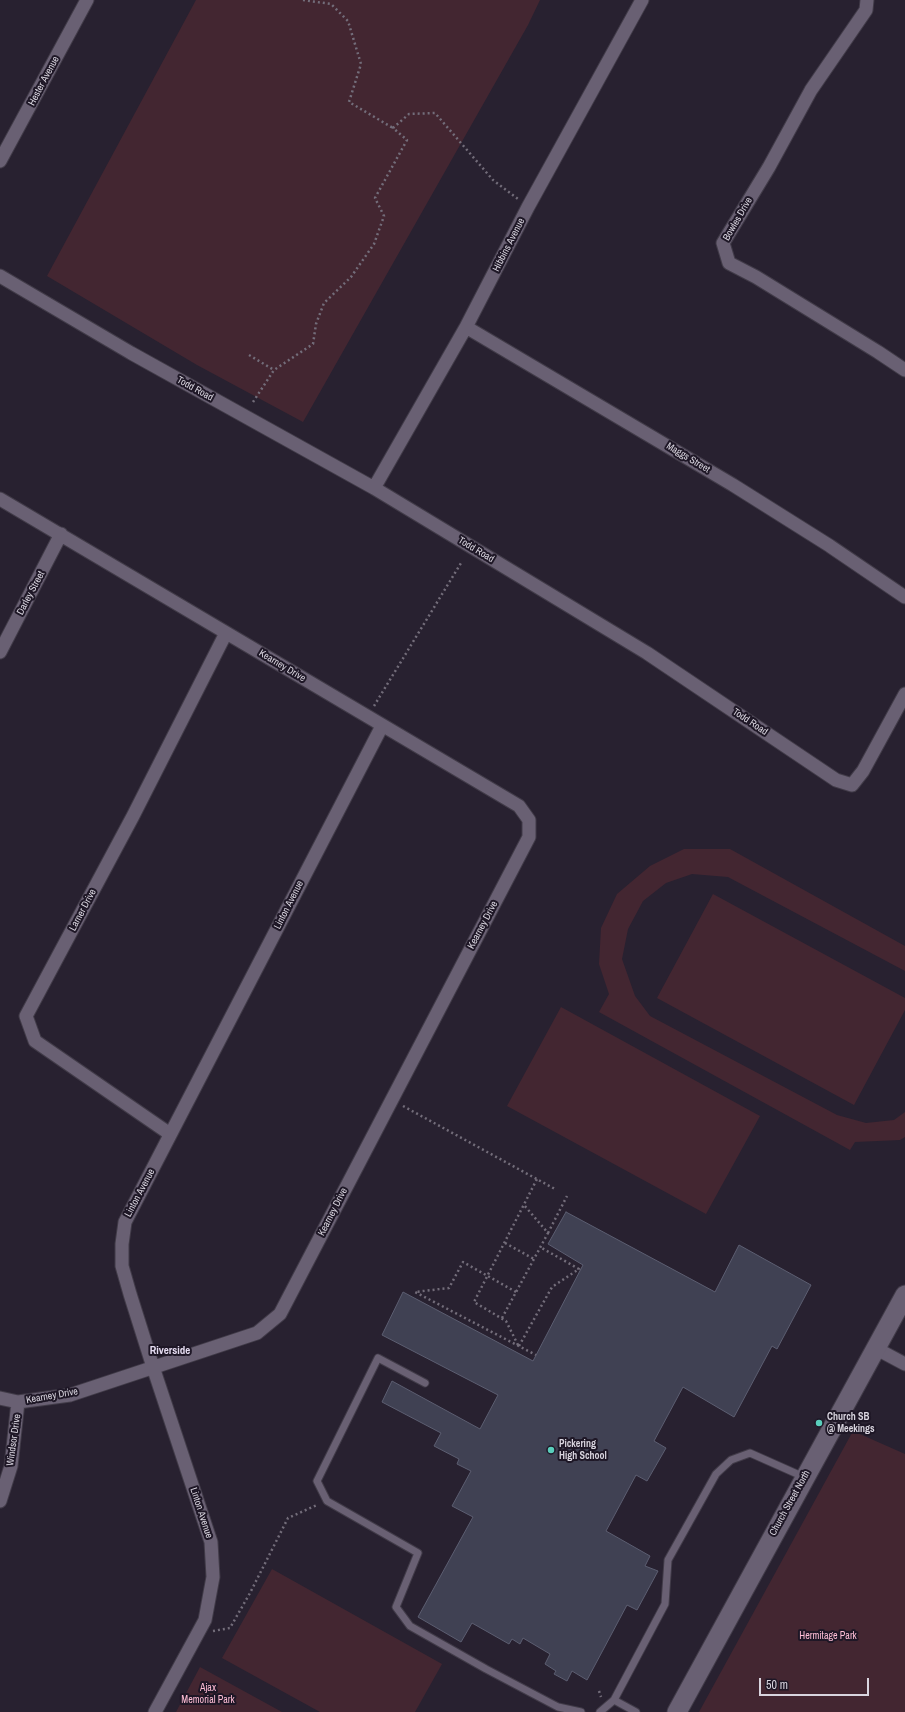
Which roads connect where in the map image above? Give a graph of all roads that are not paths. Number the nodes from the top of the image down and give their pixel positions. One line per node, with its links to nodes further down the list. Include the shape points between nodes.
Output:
1 (87, 0): 4 (street, Hester Avenue)
2 (642, 0): 6 (street, Hibbins Avenue, via 528,207)
3 (867, 0): 7 (street, Bowles Drive, via 866,10 811,90 723,243 729,263)
4 (0, 161)
5 (0, 276): 8 (street, Todd Road, via 144,360)
6 (466, 327): 8 (street, Hibbins Avenue); 11 (street, Maggs Street, via 732,485 830,546)
7 (905, 370)
8 (374, 488): 14 (street, Todd Road, via 647,653 836,780 852,785 863,771)
9 (0, 499): 10 (street, Kearney Drive)
10 (61, 534): 12 (street, Kearney Drive); 13 (street, Darley Street)
11 (905, 597)
12 (226, 633): 15 (street, Kearney Drive); 16 (street, Larner Drive, via 161,763 26,1016 35,1041)
13 (0, 652)
14 (905, 694)
15 (382, 726): 16 (street, Linton Avenue); 20 (street, Kearney Drive, via 519,806 529,820 529,837 280,1314 257,1333)
16 (170, 1134): 20 (street, Linton Avenue, via 125,1222 122,1244 122,1266)
17 (905, 1294): 18 (street, Church Street North)
18 (875, 1348): 19 (street); 24 (street, Church Street North)
19 (905, 1364)
20 (153, 1367): 23 (street, Kearney Drive, via 70,1395); 27 (street, Linton Avenue, via 211,1542 213,1577 205,1620)
21 (425, 1383): 28 (lane, via 378,1358 316,1481 327,1501 418,1553 396,1607 410,1626 558,1707)
22 (0, 1398): 23 (street, Kearney Drive)
23 (18, 1402): 25 (street, Windsor Drive, via 11,1466)
24 (805, 1477): 26 (lane, via 750,1453 731,1460 716,1474 668,1560 665,1604); 31 (street, Church Street North)
25 (0, 1501)
26 (614, 1700): 29 (lane); 30 (lane)
27 (155, 1712)
28 (581, 1712)
29 (600, 1712)
30 (636, 1712)
31 (677, 1712)

